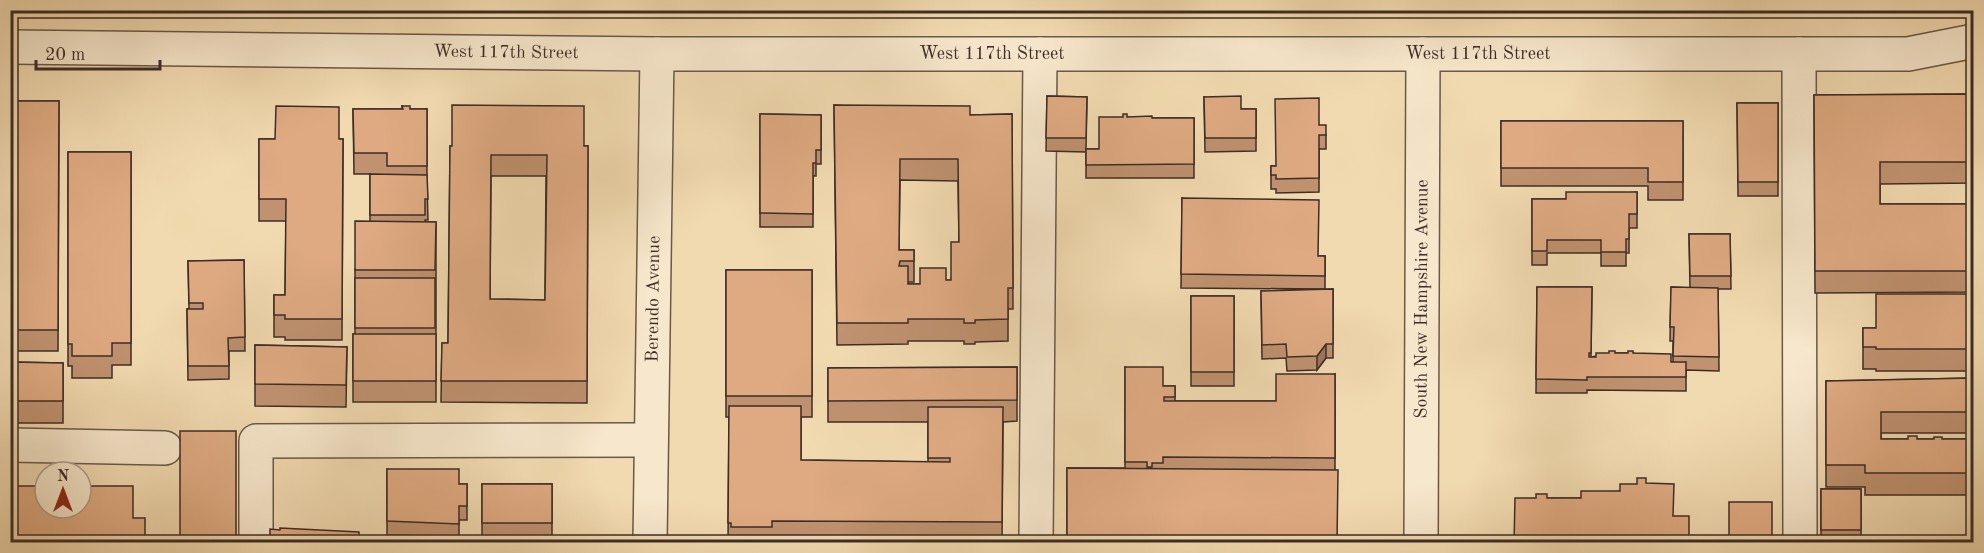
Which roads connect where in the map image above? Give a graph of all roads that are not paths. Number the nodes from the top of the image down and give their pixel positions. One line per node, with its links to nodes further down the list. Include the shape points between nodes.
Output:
1 (1974, 41): 6 (street, West 117th Street, via 1908,54)
2 (10, 48): 3 (street, West 117th Street)
3 (657, 54): 4 (street, West 117th Street); 7 (street, Berendo Avenue)
4 (1040, 54): 5 (street, West 117th Street); 12 (street)
5 (1423, 54): 6 (street, West 117th Street); 13 (street, South New Hampshire Avenue)
6 (1799, 54): 14 (street)
7 (651, 440): 10 (street, via 256,441); 11 (street, Berendo Avenue)
8 (10, 445): 9 (street)
9 (165, 448)
10 (256, 543)
11 (650, 543)
12 (1036, 543)
13 (1421, 543)
14 (1800, 543)

